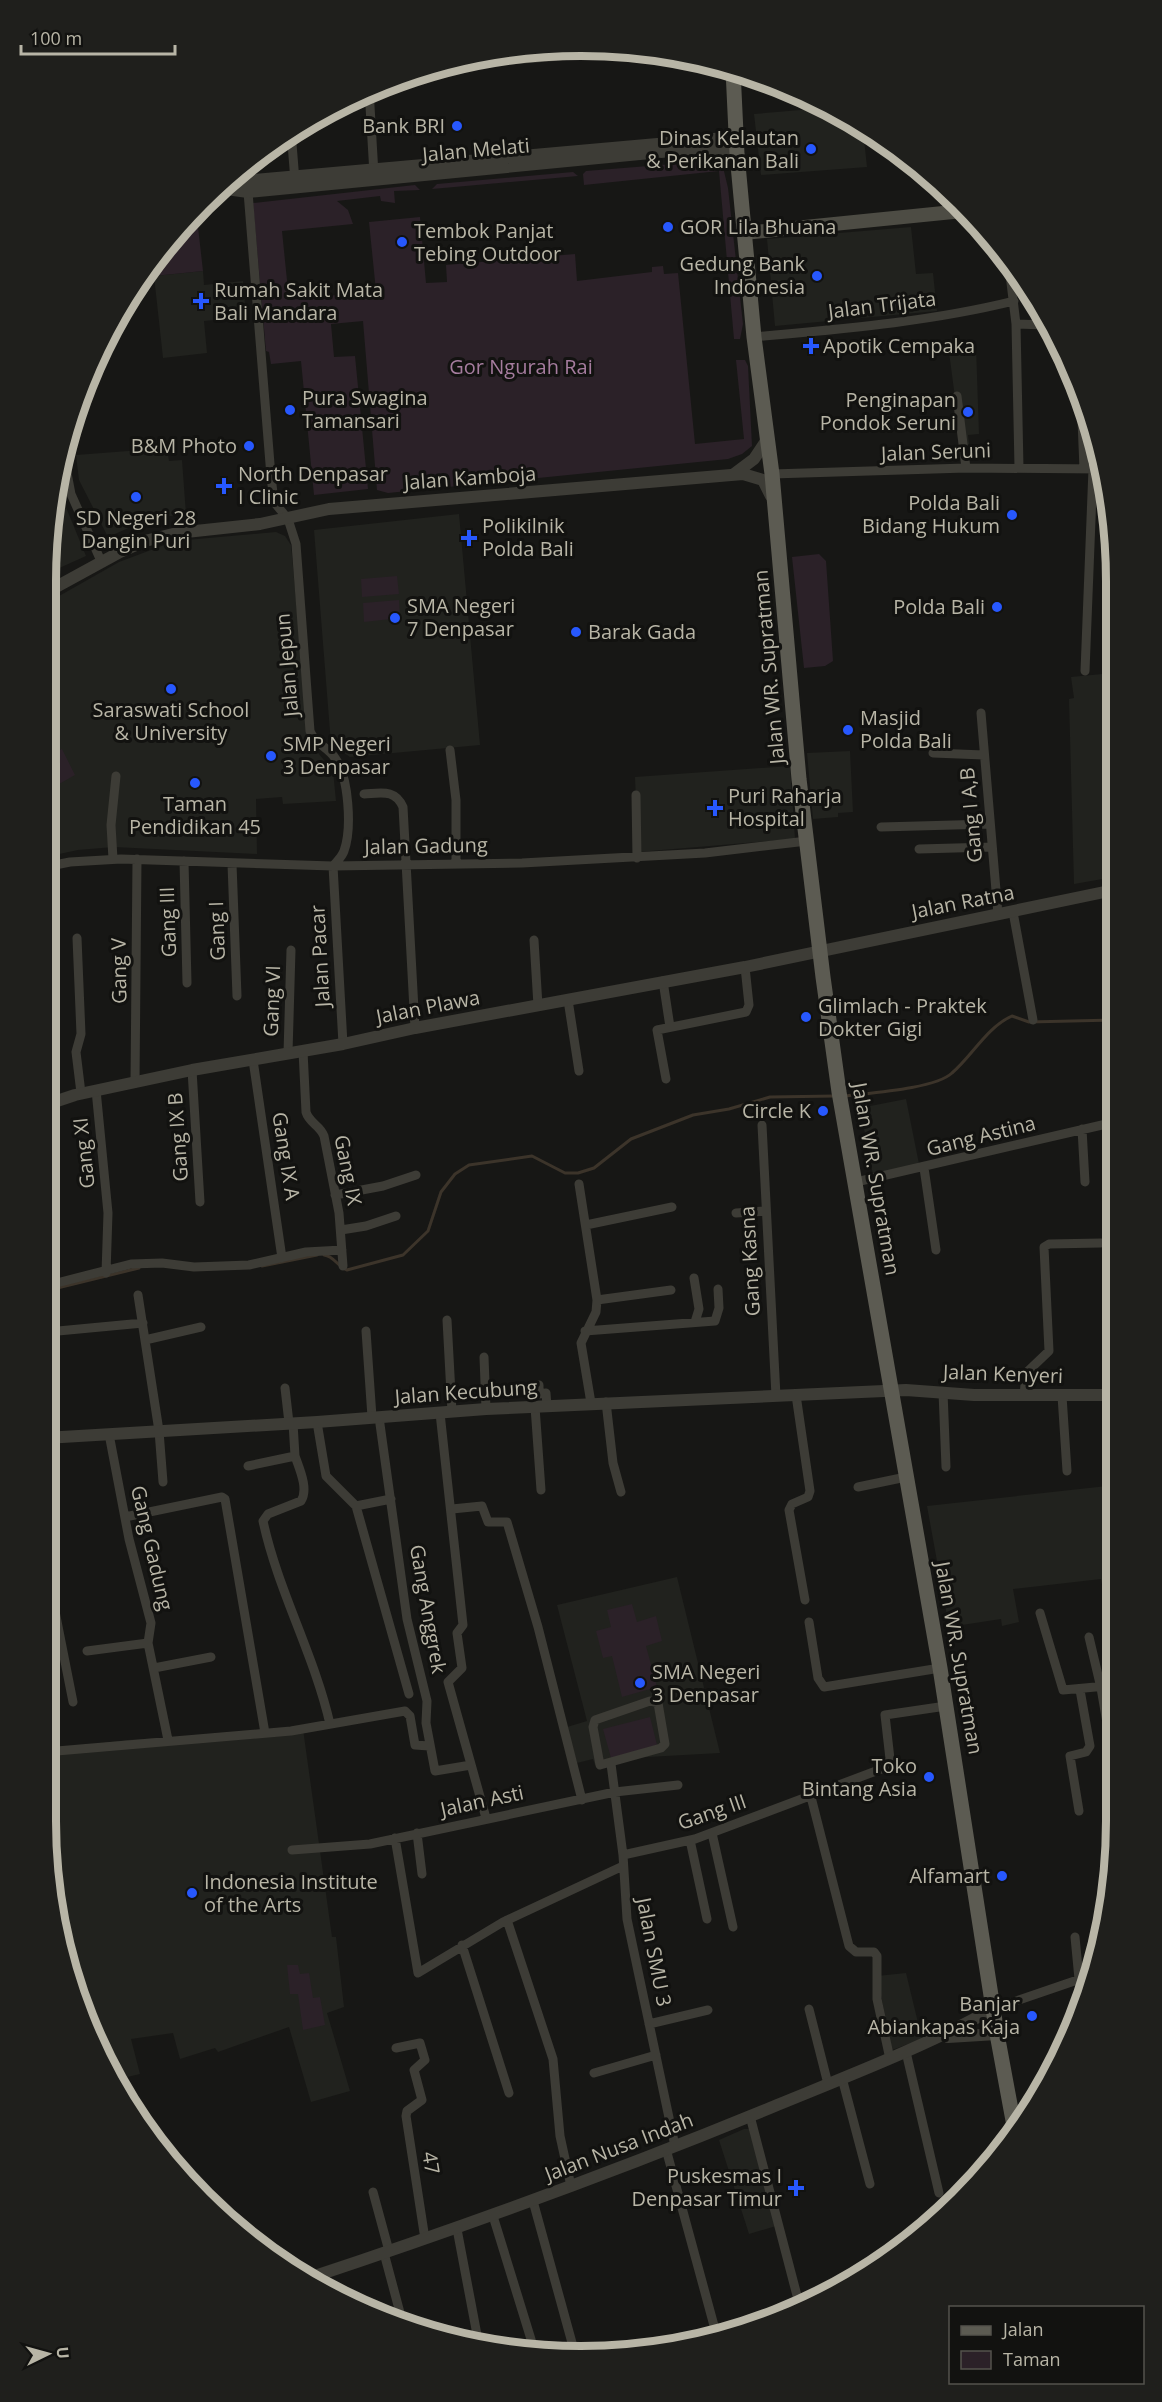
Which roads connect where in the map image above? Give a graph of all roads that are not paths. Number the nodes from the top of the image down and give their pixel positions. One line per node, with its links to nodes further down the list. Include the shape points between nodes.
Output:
1 (733, 78): 3 (main road, Jalan WR. Supratman)
2 (370, 101): 6 (street)
3 (736, 137): 5 (main road, Jalan WR. Supratman); 6 (street, Jalan Melati)
4 (292, 142): 8 (street)
5 (737, 154): 6 (street, Jalan Melati, via 702,148); 12 (main road, Jalan WR. Supratman)
6 (374, 174): 8 (street, Jalan Melati)
7 (239, 182): 8 (street, Jalan Melati)
8 (295, 182): 10 (street, Jalan Melati)
9 (231, 190): 10 (street, Jalan Melati)
10 (248, 192): 28 (street, Jalan Jepun, via 273,492 276,507)
11 (956, 213): 12 (main road)
12 (744, 232): 17 (main road, Jalan WR. Supratman)
13 (1011, 279): 14 (street)
14 (1014, 301): 15 (street); 17 (street, Jalan Trijata, via 856,328)
15 (1016, 324): 16 (street); 22 (street)
16 (1039, 325)
17 (754, 337): 19 (main road, Jalan WR. Supratman)
18 (957, 396): 21 (street)
19 (768, 438): 25 (main road, Jalan WR. Supratman); 26 (street, via 754,459)
20 (1089, 446): 23 (street)
21 (966, 468): 22 (street, Jalan Seruni); 25 (street, Jalan Seruni)
22 (1019, 468): 23 (street, Jalan Seruni)
23 (1093, 469): 31 (street)
24 (67, 473): 29 (street, via 71,494)
25 (772, 474): 27 (main road, Jalan WR. Supratman)
26 (733, 475): 27 (street, Jalan Kamboja, via 763,480); 28 (street, Jalan Kamboja, via 329,509)
27 (774, 503): 41 (main road, Jalan WR. Supratman)
28 (288, 519): 29 (street, Jalan Kamboja, via 177,533 145,541); 52 (street, Jalan Jepun, via 296,544 310,731 315,741 336,759 345,780 346,841 343,855)
29 (101, 561): 30 (street, Jalan Kamboja)
30 (56, 586)
31 (1085, 671)
32 (981, 713): 35 (street, Gang I A,B)
33 (450, 750): 49 (street, via 456,800)
34 (933, 753): 35 (street)
35 (984, 755): 39 (street, Gang I A,B)
36 (116, 776): 45 (street, via 111,825)
37 (364, 794): 48 (street, via 390,793 400,799 404,807)
38 (636, 795): 44 (street)
39 (990, 824): 40 (street); 42 (street, Gang I A,B)
40 (880, 827)
41 (807, 841): 44 (street, Jalan Gadung); 59 (main road, Jalan WR. Supratman)
42 (991, 847): 43 (street); 55 (street, Gang I A,B)
43 (919, 849)
44 (637, 858): 49 (street, Jalan Gadung)
45 (113, 859): 46 (street, Jalan Gadung); 51 (street, Jalan Gadung)
46 (137, 859): 47 (street, Jalan Gadung); 76 (street, Gang V)
47 (184, 861): 50 (street, Jalan Gadung); 62 (street, Gang III)
48 (407, 863): 49 (street, Jalan Gadung); 52 (street, Jalan Gadung); 68 (street)
49 (456, 863)
50 (232, 864): 52 (street, Jalan Gadung); 63 (street, Gang I)
51 (56, 865)
52 (333, 866): 69 (street, Jalan Pacar)
53 (1106, 892): 54 (street, Jalan Ratna)
54 (1013, 912): 55 (street, Jalan Ratna); 66 (street)
55 (998, 914): 59 (street, Jalan Ratna)
56 (77, 938): 78 (street, via 81,1034 76,1052)
57 (534, 940): 65 (street)
58 (291, 950): 71 (street, Gang VI)
59 (819, 950): 60 (street, Jalan Plawa); 85 (main road, Jalan WR. Supratman)
60 (745, 967): 61 (street, Jalan Plawa); 67 (street, via 749,1005 746,1012)
61 (663, 981): 64 (street, Jalan Plawa); 67 (street)
62 (187, 983)
63 (237, 996)
64 (568, 1000): 65 (street, Jalan Plawa); 74 (street)
65 (538, 1006): 68 (street, Jalan Plawa)
66 (1033, 1020)
67 (670, 1027): 75 (street, via 657,1030)
68 (415, 1028): 69 (street, Jalan Plawa)
69 (343, 1044): 70 (street, Jalan Plawa)
70 (303, 1051): 71 (street, Jalan Plawa); 88 (street, Gang IX, via 306,1114 323,1132)
71 (288, 1053): 72 (street, Jalan Plawa)
72 (253, 1060): 73 (street, Jalan Plawa); 99 (street, Gang IX A)
73 (192, 1070): 76 (street, Jalan Plawa); 89 (street, Gang IX B)
74 (579, 1071)
75 (666, 1080)
76 (135, 1083): 77 (street, Jalan Plawa)
77 (96, 1090): 78 (street, Jalan Plawa); 101 (street, Gang XI, via 108,1213)
78 (81, 1093): 79 (street, Jalan Plawa)
79 (56, 1101)
80 (1106, 1124): 82 (street, Gang Astina)
81 (762, 1125): 91 (street, Gang Kasna)
82 (1082, 1129): 83 (street, Gang Astina); 86 (street)
83 (924, 1168): 85 (street, Gang Astina); 98 (street)
84 (416, 1175): 88 (street)
85 (856, 1182): 119 (main road, Jalan WR. Supratman)
86 (1085, 1182)
87 (579, 1184): 94 (street)
88 (336, 1195): 95 (street, Gang IX)
89 (200, 1202)
90 (672, 1207): 94 (street)
91 (766, 1211): 92 (street); 124 (street, Gang Kasna)
92 (736, 1213)
93 (396, 1216): 95 (street)
94 (586, 1225): 107 (street)
95 (341, 1230): 97 (street, Gang IX)
96 (1101, 1243): 122 (street, via 1049,1245 1043,1249 1048,1351 1026,1373)
97 (342, 1250): 99 (street); 100 (street, Gang IX)
98 (936, 1250)
99 (282, 1258): 101 (street, via 249,1265 132,1264)
100 (343, 1266)
101 (106, 1272): 103 (street)
102 (694, 1278): 109 (street, via 699,1308)
103 (56, 1283)
104 (718, 1289): 109 (street, via 715,1321)
105 (671, 1290): 107 (street)
106 (138, 1295): 110 (street)
107 (597, 1300): 114 (street, via 596,1312)
108 (447, 1320): 130 (street)
109 (695, 1322): 114 (street)
110 (143, 1323): 112 (street); 115 (street)
111 (201, 1327): 115 (street)
112 (58, 1331)
113 (366, 1331): 131 (street, Gang Anggrek)
114 (585, 1331): 127 (street, via 581,1343)
115 (145, 1340): 134 (street)
116 (484, 1358): 129 (street)
117 (539, 1385): 128 (street, via 539,1394 546,1393)
118 (285, 1388): 133 (street)
119 (890, 1391): 120 (street, Jalan Kenyeri); 121 (street, Jalan Kecubung); 141 (main road, Jalan WR. Supratman)
120 (943, 1392): 122 (street, Jalan Kenyeri); 139 (street)
121 (796, 1395): 124 (street, Jalan Kecubung); 150 (street, via 810,1491 808,1497 792,1504 789,1510)
122 (1024, 1395): 125 (street, Jalan Kenyeri)
123 (1106, 1395): 125 (street, Jalan Kenyeri)
124 (776, 1396): 126 (street, Jalan Kecubung)
125 (1062, 1396): 140 (street)
126 (606, 1402): 127 (street, Jalan Kecubung); 145 (street, via 613,1463)
127 (591, 1403): 128 (street, Jalan Kecubung)
128 (541, 1406): 129 (street, Jalan Kecubung); 144 (street)
129 (486, 1409): 130 (street, Jalan Kecubung)
130 (446, 1413): 131 (street, Jalan Kecubung); 148 (street)
131 (376, 1417): 132 (street, Jalan Kecubung); 146 (street, Gang Anggrek)
132 (317, 1422): 133 (street, Jalan Kecubung); 147 (street, via 326,1476)
133 (291, 1423): 134 (street, Jalan Kecubung); 137 (street)
134 (159, 1431): 135 (street, Jalan Kecubung); 142 (street)
135 (109, 1434): 136 (street, Jalan Kecubung); 149 (street, Gang Gadung)
136 (56, 1437)
137 (295, 1456): 138 (street); 167 (street, via 303,1499 264,1518)
138 (248, 1466)
139 (946, 1467)
140 (1067, 1471)
141 (906, 1477): 143 (street); 159 (main road, Jalan WR. Supratman)
142 (163, 1482)
143 (858, 1487)
144 (541, 1490)
145 (621, 1492)
146 (392, 1499): 147 (street); 170 (street, Gang Anggrek, via 407,1619 427,1701)
147 (356, 1506): 163 (street)
148 (452, 1509): 173 (street, via 464,1625 457,1633 462,1668 448,1682); 177 (street, via 482,1506 488,1522 507,1522)
149 (125, 1517): 155 (street, Gang Gadung, via 150,1620); 168 (street, via 222,1497 225,1500)
150 (805, 1600)
151 (1040, 1613): 162 (street, via 1061,1688)
152 (56, 1616): 164 (street)
153 (809, 1622): 159 (street, via 818,1678 824,1687)
154 (1089, 1637): 161 (street)
155 (148, 1643): 156 (street); 158 (street, Gang Gadung)
156 (87, 1651)
157 (211, 1657): 158 (street)
158 (154, 1668): 169 (street, Gang Gadung)
159 (940, 1668): 165 (main road, Jalan WR. Supratman)
160 (1106, 1687): 161 (street)
161 (1101, 1688): 162 (street); 166 (street)
162 (1080, 1690): 178 (street, via 1089,1746 1086,1752 1070,1756)
163 (409, 1694)
164 (73, 1702)
165 (946, 1706): 176 (street, Gang III, via 885,1715 890,1755 887,1766); 196 (main road, Jalan WR. Supratman)
166 (1106, 1717)
167 (330, 1724): 168 (street); 170 (street, via 405,1711 410,1716 415,1744)
168 (265, 1733): 169 (street)
169 (168, 1740): 171 (street)
170 (429, 1746): 173 (street, Gang Anggrek, via 435,1771)
171 (56, 1751)
172 (611, 1764): 172 (street, via 599,1764 595,1720 657,1702 665,1744); 175 (street, Jalan SMU 3)
173 (471, 1765): 179 (street)
174 (678, 1785): 175 (street, Jalan Asti)
175 (615, 1792): 177 (street, Jalan Asti); 185 (street, Jalan SMU 3)
176 (810, 1793): 181 (street, Gang III); 204 (street, via 849,1946 856,1952 874,1952 877,1956 877,1999)
177 (582, 1800): 179 (street, Jalan Asti)
178 (1079, 1811)
179 (486, 1818): 180 (street, Jalan Asti)
180 (417, 1833): 182 (street, Jalan Asti); 187 (street)
181 (712, 1833): 183 (street, Gang III); 190 (street)
182 (395, 1839): 184 (street, Jalan Asti, via 349,1847); 192 (street, via 417,1973)
183 (690, 1840): 185 (street, Gang III); 188 (street)
184 (292, 1850)
185 (623, 1855): 186 (street, Jalan SMU 3)
186 (623, 1866): 189 (street); 198 (street, Jalan SMU 3, via 627,1919)
187 (422, 1874)
188 (707, 1919)
189 (507, 1920): 192 (street); 213 (street, via 553,2059 560,2136)
190 (733, 1927)
191 (1076, 1937): 194 (street)
192 (462, 1945): 208 (street)
193 (1083, 1978): 194 (street)
194 (1079, 1979): 196 (street)
195 (809, 2009): 207 (street)
196 (993, 2009): 199 (main road, Jalan WR. Supratman); 200 (street, Jalan Nusa Indah)
197 (708, 2010): 198 (street)
198 (650, 2024): 203 (street, Jalan SMU 3)
199 (997, 2034): 200 (street, Jalan Nusa Indah); 210 (main road, Jalan WR. Supratman)
200 (941, 2037): 202 (street, Jalan Nusa Indah)
201 (396, 2048): 219 (street, 47, via 420,2043 425,2061 414,2070 422,2100 406,2115)
202 (906, 2052): 204 (street, Jalan Nusa Indah); 215 (street)
203 (656, 2055): 205 (street); 211 (street, Jalan SMU 3)
204 (890, 2059): 206 (street, Jalan Nusa Indah)
205 (594, 2073)
206 (842, 2078): 207 (street, Jalan Nusa Indah); 212 (street)
207 (828, 2084): 209 (street, Jalan Nusa Indah)
208 (509, 2093)
209 (750, 2116): 211 (street, Jalan Nusa Indah); 222 (street)
210 (1013, 2120)
211 (671, 2147): 213 (street, Jalan Nusa Indah); 224 (street, Jalan SMU 3)
212 (870, 2184)
213 (571, 2186): 216 (street, Jalan Nusa Indah)
214 (373, 2192): 220 (street)
215 (939, 2193)
216 (533, 2201): 217 (street, Jalan Nusa Indah); 227 (street)
217 (493, 2216): 218 (street, Jalan Nusa Indah); 226 (street)
218 (457, 2229): 219 (street, Jalan Nusa Indah); 225 (street)
219 (425, 2239): 220 (street, Jalan Nusa Indah)
220 (387, 2252): 221 (street, Jalan Nusa Indah); 223 (street)
221 (317, 2275)
222 (798, 2299)
223 (401, 2314)
224 (715, 2329)
225 (477, 2336)
226 (532, 2344)
227 (573, 2346)

